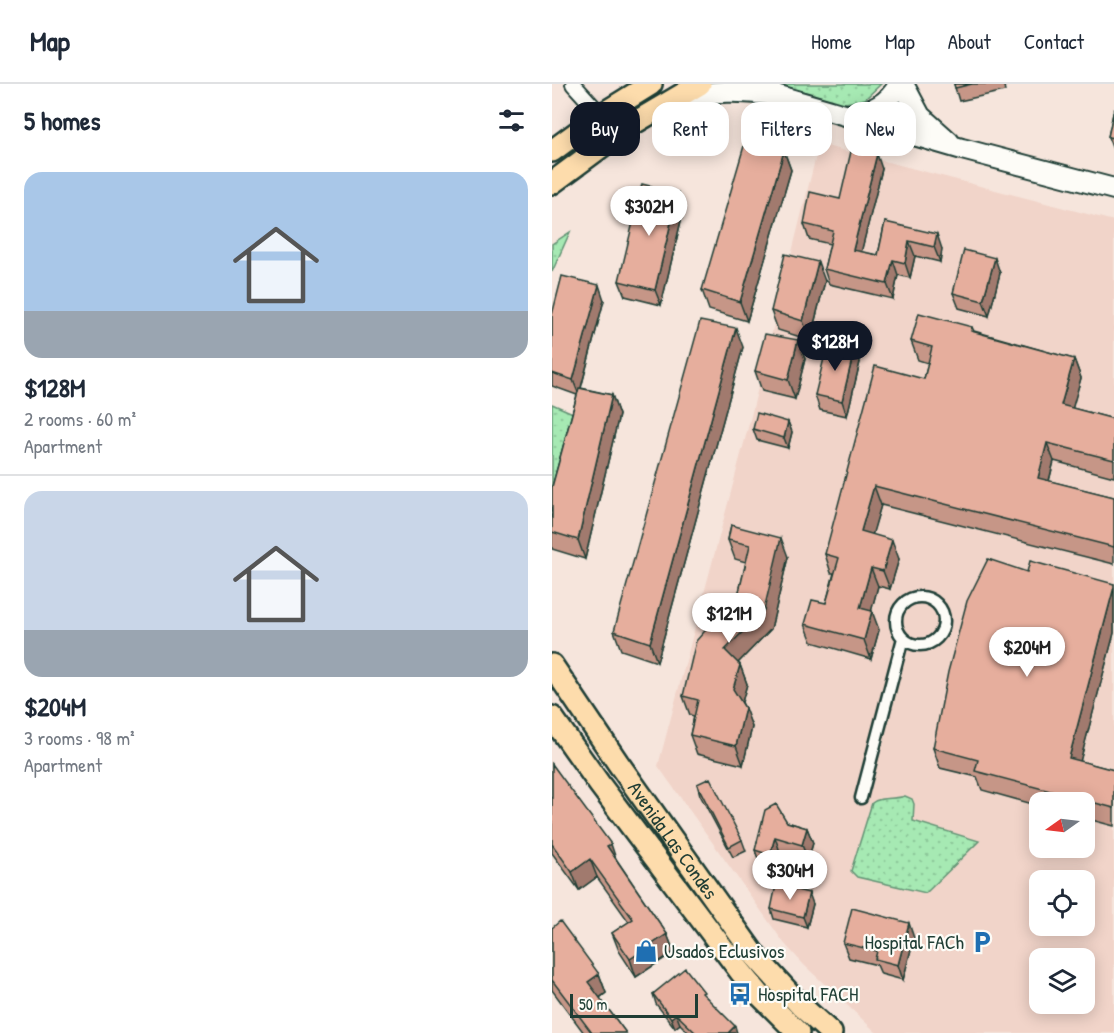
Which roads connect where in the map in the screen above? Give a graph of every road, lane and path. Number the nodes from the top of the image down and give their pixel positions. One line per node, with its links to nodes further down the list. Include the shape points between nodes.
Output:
1 (573, 84): 5 (street)
2 (651, 84): 6 (main road)
3 (700, 84): 7 (main road)
4 (901, 84): 9 (main road); 14 (main road, via 929,126)
5 (589, 102)
6 (622, 102)
7 (669, 102)
8 (674, 102): 11 (main road, via 708,93 755,92)
9 (884, 102)
10 (652, 113): 16 (main road)
11 (844, 114)
12 (916, 135): 14 (main road)
13 (570, 138): 15 (main road)
14 (962, 149): 17 (main road)
15 (552, 151)
16 (552, 183)
17 (1114, 189)
18 (944, 623): 19 (street); 20 (street, via 940,634 927,644 918,645); 20 (street, via 934,601 918,597 908,600 897,613 897,629)
19 (956, 626)
20 (903, 638): 23 (street)
21 (552, 665): 25 (main road, Avenida Las Condes, via 756,957)
22 (552, 717): 24 (main road, Avenida Las Condes, via 740,971)
23 (861, 798)
24 (798, 1033)
25 (831, 1033)

